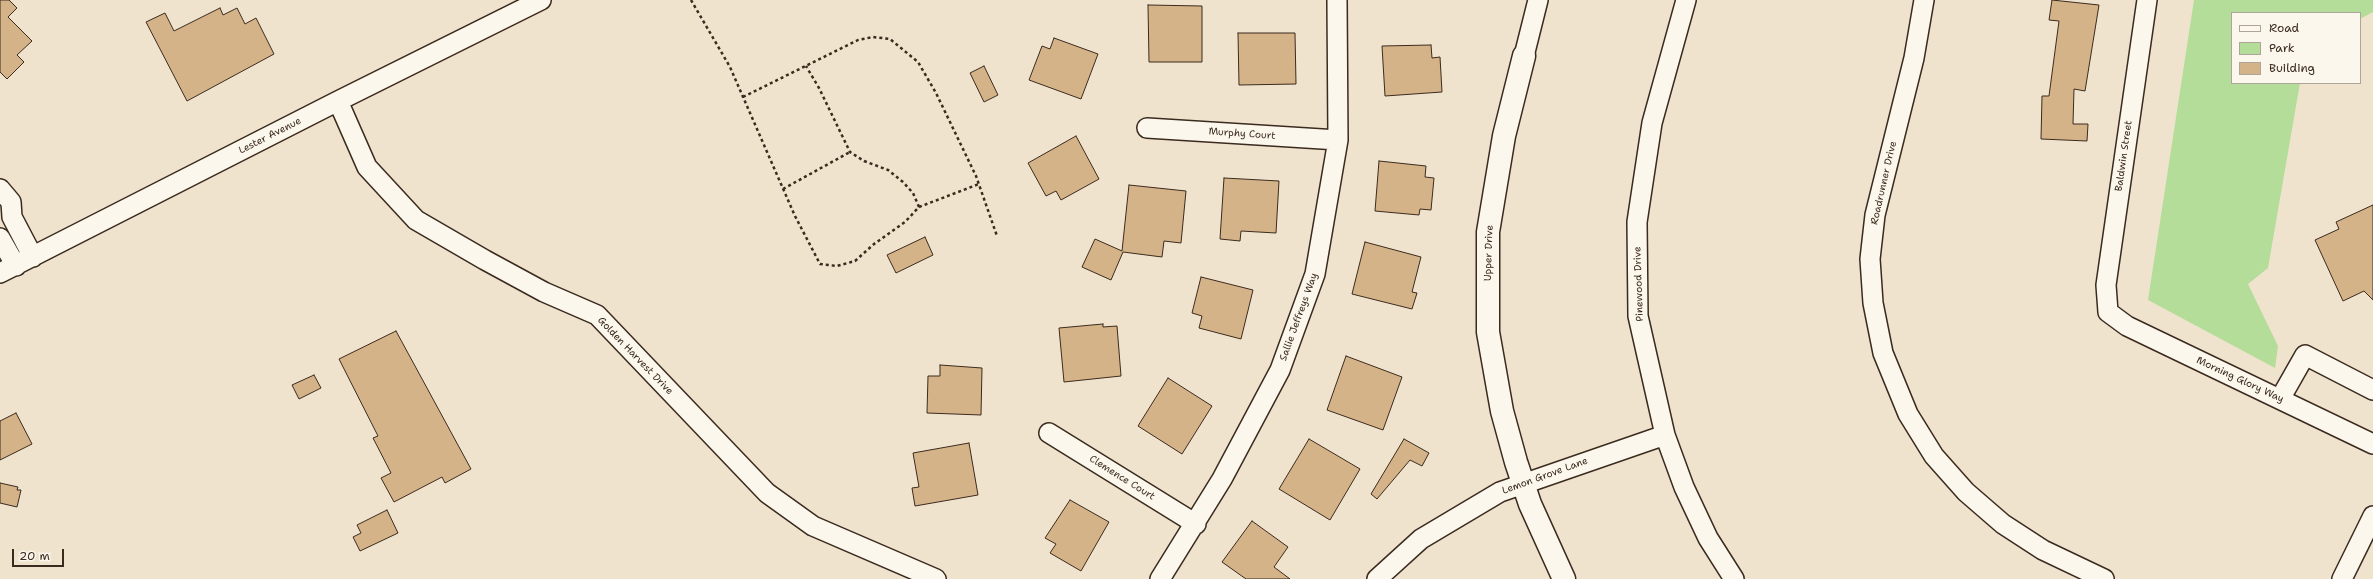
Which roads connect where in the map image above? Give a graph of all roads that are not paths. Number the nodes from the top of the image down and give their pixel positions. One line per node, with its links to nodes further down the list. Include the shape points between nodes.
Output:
1 (541, 0): 8 (street, Lester Avenue)
2 (1337, 0): 10 (street, Sallie Jeffreys Way)
3 (1538, 0): 7 (street, Upper Drive)
4 (1686, 0): 19 (street, Pinewood Drive, via 1652,123 1637,222 1638,316)
5 (1924, 0): 29 (street, Roadrunner Drive, via 1914,58 1875,215 1870,259 1873,303 1883,353 1908,414 1934,456 1966,492 2003,524 2043,550)
6 (2146, 0): 15 (street, Baldwin Street, via 2106,285)
7 (1524, 56): 21 (main road, Upper Drive, via 1504,136 1488,232 1488,332 1502,411)
8 (338, 101): 13 (street, Lester Avenue); 24 (street, Golden Harvest Drive, via 367,167 416,220 518,278 597,315 767,493 813,526)
9 (1147, 128): 10 (street, Murphy Court)
10 (1338, 140): 23 (street, Sallie Jeffreys Way, via 1315,274 1280,370)
11 (0, 189): 13 (street, via 11,202 12,217)
12 (0, 238): 14 (street)
13 (33, 257): 14 (street, Lester Avenue)
14 (8, 270)
15 (2108, 312): 17 (street, Morning Glory Way, via 2127,326)
16 (2373, 390): 17 (street, via 2305,355)
17 (2280, 399): 20 (street, Morning Glory Way)
18 (1049, 433): 23 (street, Clemence Court)
19 (1665, 435): 21 (street, Lemon Grove Lane); 28 (street, Pinewood Drive, via 1708,538)
20 (2373, 444)
21 (1523, 483): 26 (street, Lemon Grove Lane, via 1498,493 1420,539); 27 (main road, Upper Drive)
22 (2373, 516): 30 (street)
23 (1196, 524): 25 (street, Sallie Jeffreys Way)
24 (936, 579)
25 (1160, 579)
26 (1377, 579)
27 (1564, 579)
28 (1734, 579)
29 (2104, 579)
30 (2342, 579)

